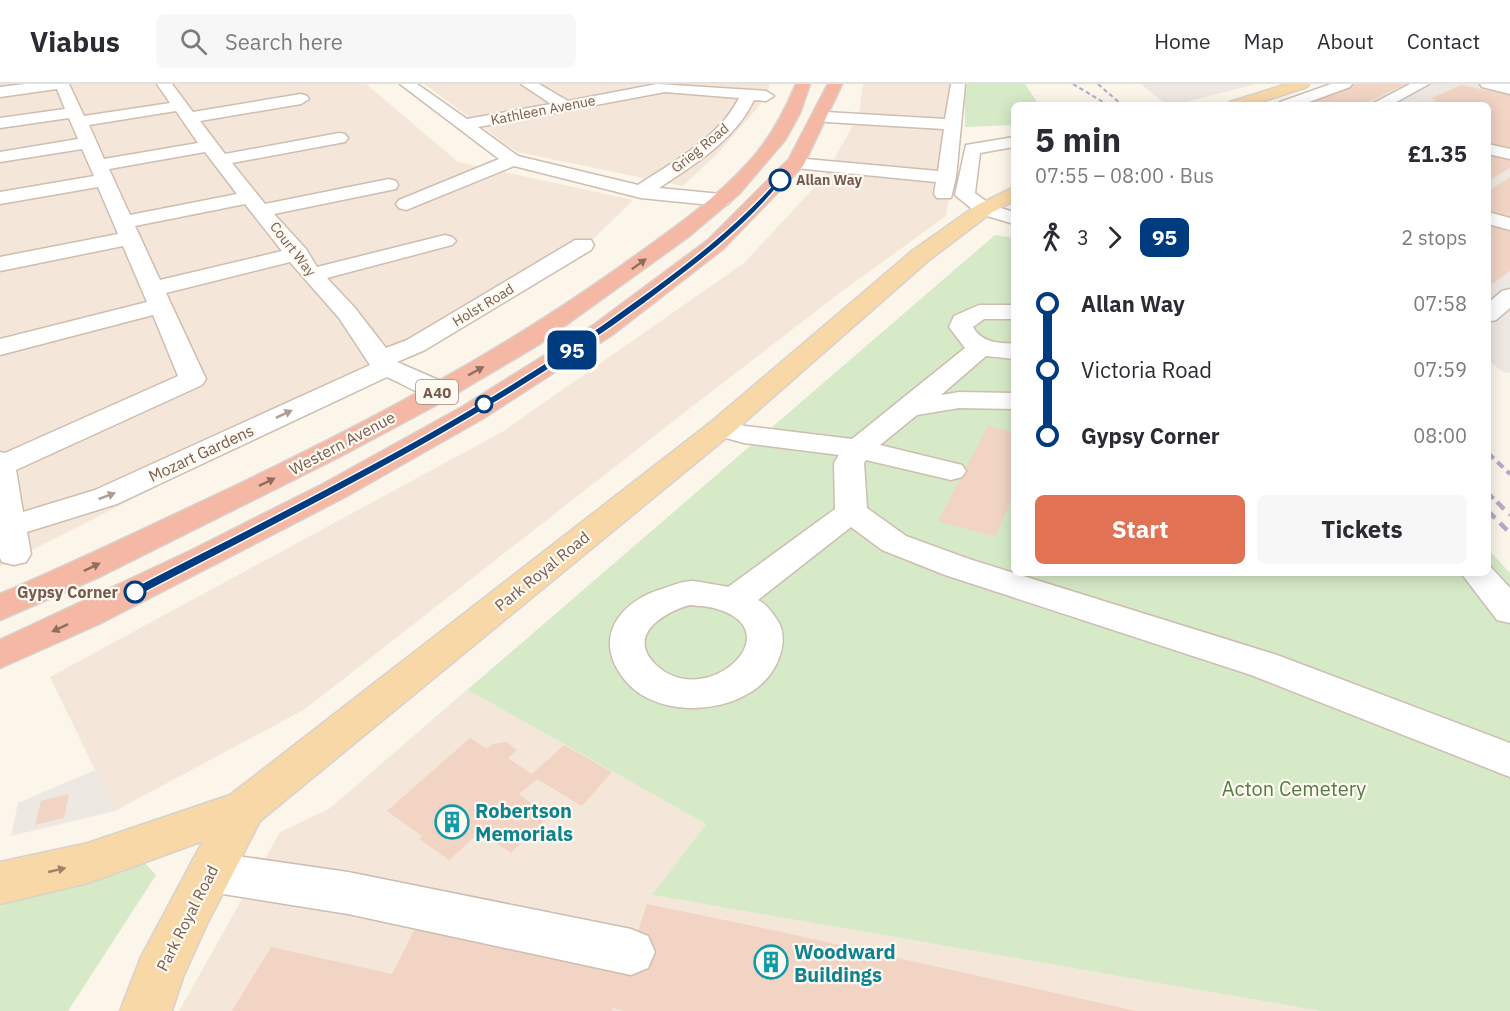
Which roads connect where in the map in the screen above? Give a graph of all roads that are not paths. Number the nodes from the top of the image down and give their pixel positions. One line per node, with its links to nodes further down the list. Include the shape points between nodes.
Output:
1 (60, 84): 14 (street); 26 (street)
2 (164, 84): 21 (street, Court Way)
3 (407, 84): 25 (street)
4 (528, 84): 20 (street)
5 (803, 84): 42 (highway, Western Avenue / A40, via 793,114 780,134)
6 (835, 84): 22 (highway, A40)
7 (958, 84): 24 (street)
8 (1302, 84): 17 (main road)
9 (1346, 84): 18 (street)
10 (1422, 84): 19 (street)
11 (1487, 84): 13 (street)
12 (667, 85): 15 (street, Kathleen Avenue); 20 (street, Kathleen Avenue)
13 (1510, 89)
14 (0, 92)
15 (757, 96): 38 (street, Grieg Road, via 698,151)
16 (301, 99): 21 (street)
17 (1245, 102)
18 (1295, 102)
19 (1384, 102)
20 (566, 106): 25 (street, Kathleen Avenue)
21 (184, 112): 26 (street); 30 (street, Court Way)
22 (826, 117): 24 (street); 34 (highway, A40)
23 (0, 123): 26 (street)
24 (951, 124): 36 (street)
25 (463, 125): 33 (street)
26 (81, 126): 32 (street); 35 (street)
27 (339, 138): 30 (street)
28 (1011, 142): 45 (street, via 972,149 965,195)
29 (1491, 150): 31 (street)
30 (214, 153): 35 (street); 43 (street, Court Way)
31 (1510, 154)
32 (0, 158)
33 (512, 160): 38 (street); 44 (street)
34 (795, 163): 36 (street); 77 (highway, A40, one-way to 77, via 750,215 687,268 535,374 378,466 243,538)
35 (101, 173): 41 (street); 49 (street)
36 (947, 177): 40 (street)
37 (389, 184): 43 (street)
38 (641, 192): 42 (street)
39 (1011, 194): 45 (main road, Park Royal Road)
40 (943, 195)
41 (0, 198)
42 (721, 200): 63 (highway, Western Avenue / A40, one-way to 42, via 563,318)
43 (257, 204): 49 (street); 52 (street, Court Way)
44 (406, 204)
45 (984, 209): 46 (street); 66 (main road, Park Royal Road, via 920,256)
46 (1011, 217)
47 (1491, 219): 48 (street)
48 (1510, 224)
49 (127, 230): 53 (street); 56 (street)
50 (445, 241): 54 (street)
51 (583, 245): 62 (street, Holst Road)
52 (298, 255): 54 (street, Court Way); 56 (street)
53 (0, 264)
54 (312, 275): 62 (street, Court Way, via 347,313)
55 (1510, 296): 58 (street)
56 (157, 298): 60 (street); 68 (street, via 193,379)
57 (1011, 312): 59 (street, via 979,312 963,321 963,334)
58 (1491, 312)
59 (981, 346): 61 (street); 65 (street)
60 (0, 347)
61 (1011, 351)
62 (384, 363): 63 (street); 68 (street, Mozart Gardens, one-way to 62, via 12,540)
63 (440, 391): 75 (highway, Western Avenue / A40, one-way to 63, via 269,481)
64 (1011, 401): 65 (street, via 959,400)
65 (909, 408): 67 (street)
66 (721, 428): 67 (street); 79 (main road, Park Royal Road)
67 (858, 449): 69 (street); 70 (street, via 849,463)
68 (1, 464)
69 (951, 471)
70 (851, 512): 72 (street, via 894,543); 74 (street)
71 (1011, 565): 72 (street)
72 (957, 567): 78 (street, via 1264,664)
73 (1481, 576): 76 (street)
74 (734, 600)
75 (0, 608)
76 (1510, 611)
77 (0, 655)
78 (1510, 760)
79 (245, 808): 80 (main road, Park Royal Road); 81 (main road, one-way to 79, via 88,863)
80 (210, 872): 82 (street, via 348,893); 83 (main road, Park Royal Road, via 159,974)
81 (0, 883)
82 (631, 952)
83 (146, 1011)

